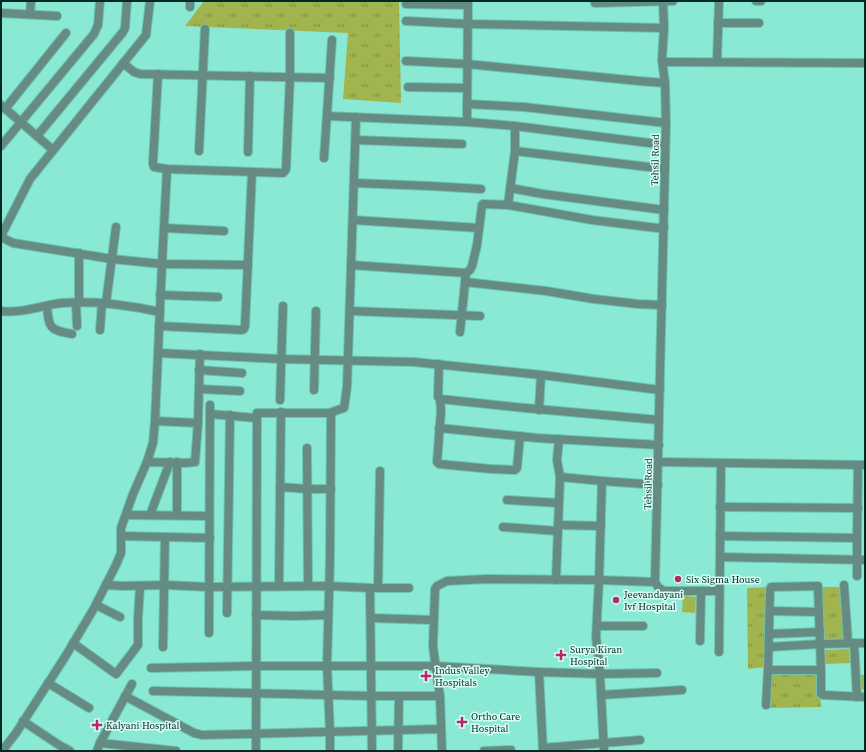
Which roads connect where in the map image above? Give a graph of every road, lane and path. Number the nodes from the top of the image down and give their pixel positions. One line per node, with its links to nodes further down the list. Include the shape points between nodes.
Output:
1 (31, 1): 14 (street)
2 (100, 1): 43 (street, via 98,24 94,34)
3 (127, 1): 47 (street, via 123,32)
4 (150, 1): 28 (street, via 146,35)
5 (663, 1): 6 (street); 11 (street); 20 (street, Tehsil Road)
6 (673, 1)
7 (719, 1): 17 (street)
8 (756, 1): 9 (street)
9 (761, 1)
10 (468, 3): 12 (street); 19 (street)
11 (595, 3)
12 (406, 4)
13 (1, 13): 14 (street)
14 (30, 14): 15 (street)
15 (58, 16)
16 (406, 21): 19 (street)
17 (718, 23): 18 (street); 27 (street)
18 (759, 23)
19 (467, 24): 20 (street); 30 (street)
20 (664, 28): 26 (street, Tehsil Road)
21 (205, 29): 32 (street)
22 (66, 33): 40 (street)
23 (290, 33): 34 (street)
24 (332, 40): 35 (street)
25 (406, 61): 30 (street)
26 (663, 62): 27 (street); 36 (street, Tehsil Road)
27 (717, 62): 29 (street)
28 (123, 63): 31 (street, via 137,73); 52 (street)
29 (865, 63)
30 (467, 64): 36 (street); 38 (street)
31 (158, 74): 32 (street); 57 (street, via 153,164 157,168)
32 (203, 75): 33 (street); 53 (street)
33 (250, 76): 34 (street); 55 (street)
34 (290, 77): 35 (street); 59 (street, via 285,171)
35 (330, 78): 41 (street)
36 (665, 83): 45 (street, Tehsil Road)
37 (408, 87): 38 (street)
38 (467, 88): 39 (street)
39 (467, 104): 44 (street); 45 (street, via 524,107)
40 (3, 107): 43 (street)
41 (327, 116): 42 (street); 56 (street)
42 (356, 117): 44 (street); 48 (street)
43 (21, 122): 47 (street); 51 (street)
44 (467, 122): 46 (street)
45 (666, 123): 50 (street, Tehsil Road)
46 (516, 126): 50 (street); 54 (street)
47 (37, 136): 52 (street)
48 (356, 140): 49 (street); 60 (street)
49 (462, 144)
50 (665, 145): 58 (street, Tehsil Road)
51 (1, 146)
52 (53, 150): 71 (street, via 30,179)
53 (199, 151)
54 (516, 151): 58 (street); 61 (street)
55 (248, 152)
56 (324, 158)
57 (167, 168): 59 (street); 68 (street)
58 (665, 169): 64 (street, Tehsil Road)
59 (252, 172): 75 (street)
60 (354, 183): 62 (street); 65 (street)
61 (510, 188): 63 (street); 64 (street)
62 (481, 190)
63 (508, 205): 67 (street, via 592,220); 69 (street, via 483,204)
64 (664, 210): 67 (street, Tehsil Road)
65 (353, 220): 69 (street); 76 (street)
66 (116, 227): 73 (street)
67 (664, 227): 82 (street, Tehsil Road)
68 (164, 228): 70 (street); 74 (street)
69 (479, 228): 77 (street, via 472,266)
70 (224, 231)
71 (1, 237): 72 (street, via 13,243)
72 (80, 253): 73 (street); 80 (street)
73 (112, 259): 74 (street); 81 (street)
74 (162, 264): 75 (street); 78 (street)
75 (248, 265): 92 (street, via 244,329)
76 (351, 265): 77 (street); 87 (street)
77 (466, 278): 82 (street, via 638,304); 89 (street)
78 (160, 295): 79 (street); 88 (street)
79 (218, 297)
80 (78, 303): 81 (street); 83 (street); 91 (street)
81 (104, 303): 88 (street); 93 (street)
82 (662, 305): 107 (street, Tehsil Road)
83 (47, 306): 85 (street); 95 (street, via 48,320 53,329)
84 (283, 306): 98 (street)
85 (1, 311)
86 (316, 311): 99 (street)
87 (350, 311): 89 (street); 100 (street)
88 (160, 312): 92 (street)
89 (462, 315): 90 (street); 94 (street)
90 (480, 316)
91 (77, 326)
92 (159, 326): 96 (street)
93 (100, 330)
94 (460, 332)
95 (72, 334)
96 (158, 353): 97 (street); 117 (street)
97 (200, 354): 98 (street); 102 (street)
98 (281, 358): 99 (street); 110 (street)
99 (315, 359): 100 (street); 106 (street)
100 (347, 360): 101 (street); 113 (street, via 344,407)
101 (439, 364): 104 (street); 109 (street)
102 (200, 370): 103 (street); 105 (street)
103 (242, 373)
104 (541, 375): 107 (street); 111 (street)
105 (199, 388): 108 (street); 118 (street)
106 (314, 390)
107 (660, 390): 116 (street, Tehsil Road)
108 (240, 391)
109 (440, 399): 111 (street); 119 (street)
110 (280, 400)
111 (539, 410): 116 (street)
112 (281, 412): 113 (street); 115 (street, via 258,412); 133 (street)
113 (332, 413): 135 (street)
114 (230, 416): 115 (street); 143 (street, via 210,410); 164 (street)
115 (257, 418): 165 (street)
116 (659, 420): 122 (street, Tehsil Road)
117 (155, 421): 118 (street); 124 (street, via 153,443)
118 (198, 423): 125 (street, via 195,462)
119 (440, 428): 120 (street); 120 (street, via 438,463 491,470 517,468)
120 (520, 436): 121 (street)
121 (559, 439): 122 (street); 130 (street)
122 (658, 445): 126 (street, Tehsil Road)
123 (307, 448): 134 (street)
124 (147, 462): 125 (street); 140 (street)
125 (174, 462): 141 (street); 142 (street)
126 (658, 462): 127 (street); 132 (street, Tehsil Road)
127 (721, 463): 128 (street); 138 (street)
128 (862, 465): 139 (street)
129 (380, 471): 169 (street)
130 (560, 477): 131 (street); 137 (street)
131 (602, 481): 132 (street); 144 (street)
132 (658, 485): 158 (street, Tehsil Road)
133 (280, 487): 134 (street); 166 (street)
134 (308, 489): 135 (street); 167 (street)
135 (331, 489): 168 (street)
136 (507, 500): 137 (street)
137 (559, 503): 147 (street)
138 (720, 507): 139 (street); 149 (street)
139 (858, 508): 145 (street)
140 (126, 515): 141 (street); 148 (street)
141 (150, 515): 142 (street)
142 (177, 515): 143 (street)
143 (209, 516): 151 (street)
144 (601, 526): 147 (street); 157 (street)
145 (861, 526): 152 (street)
146 (502, 527): 147 (street)
147 (558, 528): 156 (street)
148 (121, 536): 150 (street); 159 (street, via 121,553)
149 (720, 536): 152 (street); 153 (street)
150 (165, 537): 151 (street); 160 (street)
151 (210, 538): 163 (street)
152 (857, 538): 154 (street)
153 (720, 557): 154 (street); 172 (street)
154 (861, 560): 155 (street)
155 (857, 576)
156 (556, 580): 157 (street); 181 (street, via 447,580 435,589)
157 (599, 580): 158 (street); 182 (street)
158 (655, 582): 171 (street, via 664,591)
159 (106, 585): 162 (street); 173 (street)
160 (165, 585): 162 (street); 163 (street); 192 (street)
161 (844, 585): 189 (street)
162 (140, 586): 188 (street, via 138,645 116,674)
163 (209, 586): 164 (street); 185 (street)
164 (227, 586): 165 (street); 176 (street)
165 (256, 586): 166 (street); 177 (street)
166 (279, 586): 167 (street)
167 (308, 586): 168 (street)
168 (329, 586): 169 (street); 178 (street)
169 (374, 588): 170 (street); 180 (street)
170 (409, 588)
171 (701, 591): 172 (street); 187 (street)
172 (719, 591): 194 (street)
173 (96, 604): 179 (street); 188 (street)
174 (770, 611): 175 (street); 175 (street, via 771,587 817,585); 186 (street)
175 (819, 612): 184 (street)
176 (227, 613)
177 (256, 615): 178 (street); 195 (street)
178 (328, 615): 196 (street)
179 (120, 617)
180 (371, 618): 181 (street); 197 (street)
181 (433, 620): 198 (street)
182 (597, 626): 183 (street); 204 (street)
183 (643, 626)
184 (820, 632): 186 (street); 191 (street)
185 (209, 633)
186 (769, 634): 193 (street)
187 (700, 641)
188 (73, 643): 205 (street)
189 (851, 643): 190 (street); 191 (street); 216 (street)
190 (865, 643)
191 (820, 644): 193 (street); 201 (street)
192 (163, 647)
193 (769, 647): 200 (street)
194 (719, 652)
195 (256, 666): 196 (street); 199 (street); 209 (street)
196 (327, 666): 197 (street); 210 (street)
197 (371, 666): 198 (street); 213 (street)
198 (435, 666): 202 (street); 215 (street)
199 (151, 668)
200 (768, 670): 201 (street); 217 (street)
201 (821, 670): 216 (street, via 822,695)
202 (539, 672): 204 (street); 228 (street)
203 (657, 673): 204 (street)
204 (600, 674): 211 (street)
205 (48, 683): 218 (street); 219 (street)
206 (132, 684): 212 (street)
207 (682, 690): 211 (street)
208 (153, 691): 209 (street)
209 (256, 693): 210 (street); 224 (street)
210 (328, 695): 213 (street); 223 (street)
211 (601, 695): 227 (street)
212 (125, 696): 224 (street, via 198,734); 226 (street)
213 (371, 696): 214 (street); 222 (street)
214 (399, 696): 215 (street); 221 (street)
215 (440, 696): 220 (street)
216 (861, 697)
217 (766, 705)
218 (89, 708)
219 (23, 722): 230 (street); 231 (street)
220 (441, 729): 221 (street); 238 (street)
221 (398, 730): 222 (street); 237 (street)
222 (372, 731): 223 (street); 236 (street)
223 (330, 732): 224 (street); 235 (street)
224 (256, 734): 234 (street)
225 (640, 740): 227 (street)
226 (100, 743): 232 (street); 233 (street)
227 (604, 747): 228 (street)
228 (543, 749)
229 (511, 750): 239 (street)
230 (2, 751)
231 (70, 751)
232 (97, 751)
233 (176, 751)
234 (256, 751)
235 (330, 751)
236 (372, 751)
237 (398, 751)
238 (442, 751)
239 (484, 751)

